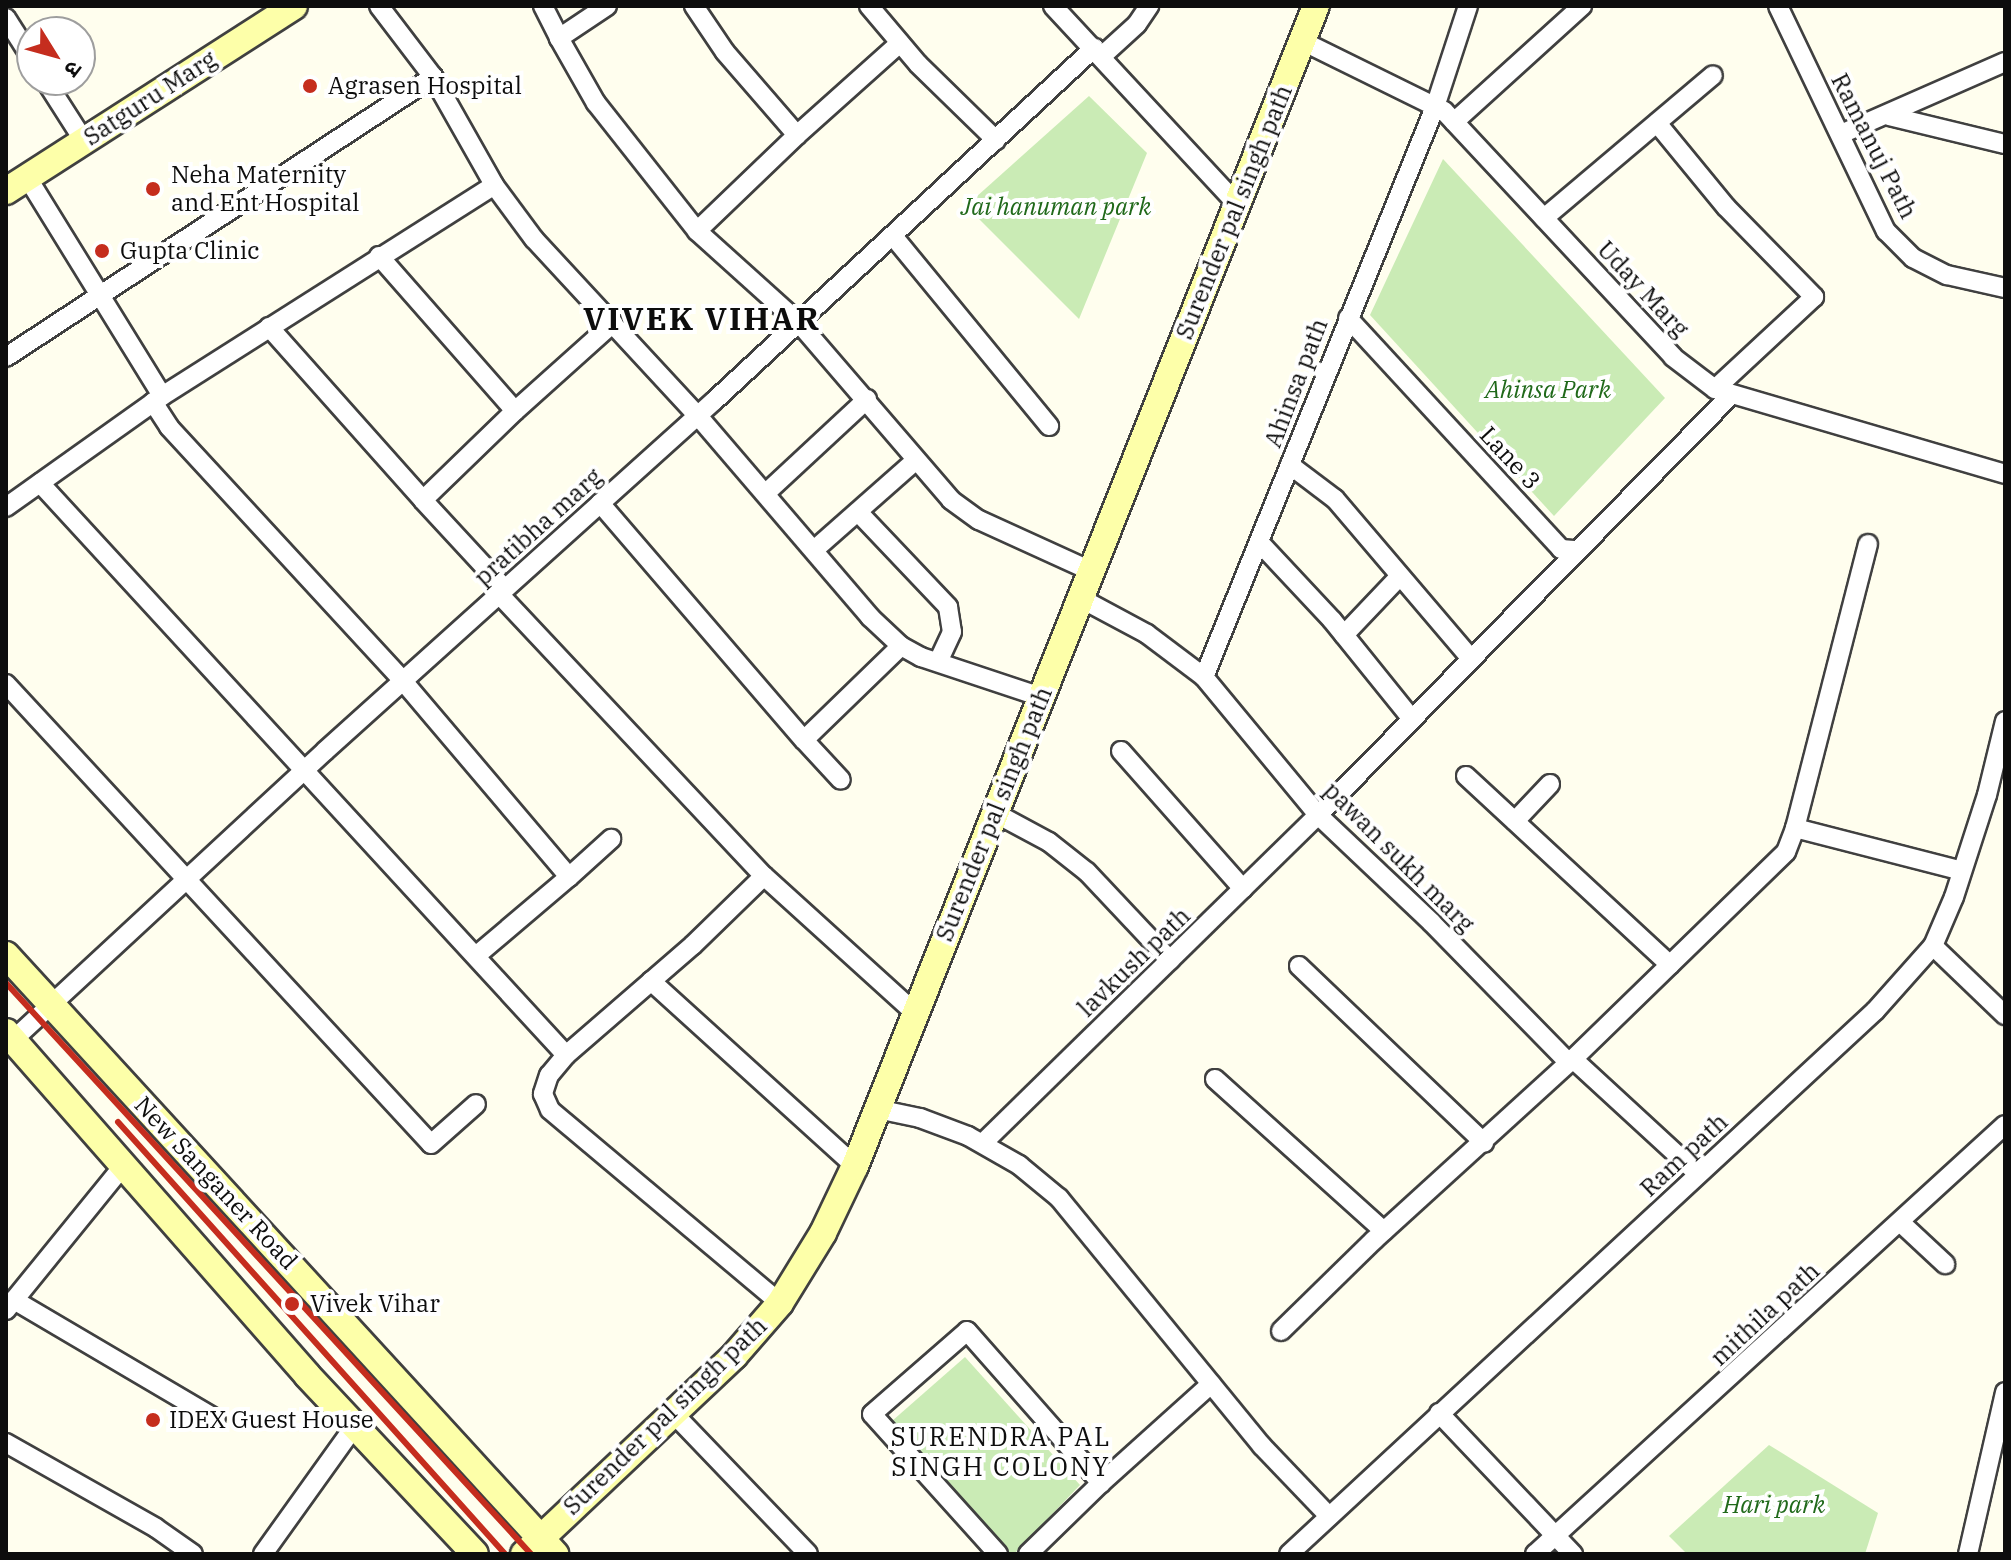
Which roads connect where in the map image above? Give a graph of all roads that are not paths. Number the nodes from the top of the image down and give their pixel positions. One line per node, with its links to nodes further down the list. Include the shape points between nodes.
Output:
1 (294, 6): 28 (street, Satguru Marg)
2 (379, 6): 19 (street)
3 (543, 6): 13 (street)
4 (607, 6): 13 (street)
5 (694, 6): 26 (street, via 725,52)
6 (869, 6): 15 (street)
7 (1053, 6): 16 (street)
8 (1149, 6): 16 (street, pratibha marg, via 1137,24)
9 (1316, 6): 14 (street, Surender pal singh path)
10 (1468, 6): 21 (street, Ahinsa path)
11 (1582, 6): 23 (street)
12 (1780, 7): 25 (street, Ramanuj Path)
13 (559, 38): 34 (street, via 596,103)
14 (1302, 41): 21 (street, Uday Marg); 32 (street, Surender pal singh path)
15 (900, 43): 26 (street); 27 (street)
16 (1098, 52): 27 (street, pratibha marg); 32 (street)
17 (2002, 66): 22 (street)
18 (1713, 75): 24 (street)
19 (433, 77): 31 (street); 38 (street)
20 (55, 96): 28 (street)
21 (1435, 107): 23 (street, Uday Marg); 39 (street, Ahinsa path)
22 (1889, 116): 25 (street); 29 (street)
23 (1454, 122): 33 (street, Uday Marg)
24 (1657, 123): 33 (street); 44 (street, lavkush path, via 1726,207 1814,297)
25 (1841, 134): 37 (street, Ramanuj Path, via 1886,231 1913,258 1947,275)
26 (797, 135): 34 (street)
27 (996, 140): 35 (street, pratibha marg)
28 (84, 141): 30 (street, Satguru Marg)
29 (2005, 144)
30 (16, 184): 38 (street)
31 (494, 185): 36 (street); 40 (street, via 534,239)
32 (1237, 204): 63 (street, Surender pal singh path)
33 (1544, 218): 44 (street, Uday Marg, via 1673,357)
34 (697, 231): 41 (street)
35 (893, 236): 41 (street, pratibha marg); 49 (street)
36 (379, 256): 42 (street); 47 (street)
37 (2005, 288)
38 (102, 295): 43 (street); 45 (street)
39 (1348, 318): 51 (street, Ahinsa path); 62 (street, Lane 3, via 1561,549)
40 (613, 323): 47 (street); 48 (street)
41 (799, 323): 46 (street); 48 (street, pratibha marg)
42 (269, 327): 45 (street); 55 (street)
43 (6, 357)
44 (1723, 392): 52 (street, Uday Marg); 62 (street, lavkush path)
45 (158, 399): 53 (street); 72 (street, via 169,427)
46 (867, 399): 50 (street); 54 (street)
47 (515, 411): 55 (street)
48 (698, 416): 54 (street); 56 (street, pratibha marg)
49 (1049, 426)
50 (915, 461): 58 (street); 63 (street, via 951,500 979,520)
51 (1290, 465): 59 (street, Ahinsa path); 64 (street, via 1335,499)
52 (2005, 474)
53 (40, 483): 57 (street); 79 (street)
54 (766, 493): 61 (street)
55 (423, 500): 65 (street)
56 (600, 503): 65 (street, pratibha marg); 77 (street)
57 (6, 507)
58 (858, 512): 61 (street); 70 (street, via 948,607 952,632)
59 (1259, 542): 67 (street); 71 (street, Ahinsa path)
60 (1868, 544): 86 (street)
61 (814, 550): 68 (street)
62 (1577, 550): 69 (street, lavkush path)
63 (1091, 571): 66 (street, Surender pal singh path)
64 (1400, 576): 67 (street); 69 (street)
65 (502, 592): 72 (street, pratibha marg); 89 (street)
66 (1080, 598): 71 (street, pawan sukh marg, via 1147,634); 74 (street, Surender pal singh path)
67 (1344, 635): 75 (street)
68 (901, 646): 70 (street); 77 (street)
69 (1471, 659): 75 (street, lavkush path)
70 (938, 662): 74 (street)
71 (1204, 677): 84 (street, pawan sukh marg)
72 (403, 681): 79 (street, pratibha marg); 90 (street)
73 (6, 684): 91 (street)
74 (1041, 697): 83 (street, Surender pal singh path)
75 (1412, 719): 84 (street, lavkush path)
76 (2005, 721): 88 (street, Ram path)
77 (804, 740): 81 (street)
78 (1121, 751): 92 (street)
79 (304, 770): 91 (street, pratibha marg); 95 (street)
80 (1466, 776): 85 (street)
81 (841, 780)
82 (1550, 784): 85 (street)
83 (995, 813): 96 (street, via 1049,842 1087,872); 101 (street, Surender pal singh path)
84 (1318, 815): 92 (street, lavkush path); 105 (street, pawan sukh marg)
85 (1515, 821): 97 (street)
86 (1795, 828): 88 (street); 97 (street, via 1786,852)
87 (611, 839): 90 (street)
88 (1962, 871): 93 (street, Ram path)
89 (764, 876): 99 (street); 101 (street)
90 (569, 877): 95 (street)
91 (187, 878): 100 (street, pratibha marg); 107 (street, via 431,1144)
92 (1243, 889): 96 (street, lavkush path)
93 (1933, 946): 102 (street); 114 (street, Ram path, via 1875,1011)
94 (6, 955): 100 (street, New Sanganer Road)
95 (476, 956): 104 (street)
96 (1170, 960): 110 (street, lavkush path)
97 (1670, 965): 105 (street)
98 (1299, 966): 111 (street)
99 (651, 981): 104 (street); 113 (street)
100 (50, 1003): 103 (street, pratibha marg); 132 (street, New Sanganer Road)
101 (915, 1013): 108 (street, Surender pal singh path)
102 (2005, 1015)
103 (10, 1036): 112 (street)
104 (566, 1055): 118 (street, via 549,1075 543,1094 550,1110)
105 (1571, 1061): 111 (street); 114 (street, pawan sukh marg)
106 (1215, 1079): 116 (street)
107 (476, 1104)
108 (877, 1109): 110 (street, via 920,1118); 113 (street, Surender pal singh path)
109 (2005, 1125): 115 (street, mithila path)
110 (983, 1143): 121 (street, via 1059,1198)
111 (1484, 1143): 116 (street)
112 (124, 1165): 119 (street); 127 (street)
113 (855, 1166): 118 (street, Surender pal singh path, via 823,1233)
114 (1698, 1174): 124 (street, Ram path)
115 (1900, 1222): 117 (street); 131 (street, mithila path)
116 (1384, 1231): 120 (street)
117 (1945, 1264)
118 (780, 1303): 123 (street, Surender pal singh path)
119 (10, 1305): 126 (street)
120 (1281, 1331)
121 (1211, 1384): 129 (street); 130 (street)
122 (2005, 1392): 125 (street)
123 (673, 1413): 132 (street, Surender pal singh path); 136 (street)
124 (1439, 1413): 130 (street, Ram path); 131 (street)
125 (2002, 1418): 142 (street)
126 (216, 1419)
127 (356, 1424): 133 (street); 135 (street)
128 (6, 1443): 134 (street)
129 (1101, 1483): 137 (street, via 967,1331 872,1414); 138 (street)
130 (1329, 1516): 139 (street, Ram path)
131 (1555, 1535): 140 (street, mithila path); 141 (street)
132 (540, 1549)
133 (465, 1550)
134 (193, 1554)
135 (263, 1554)
136 (808, 1554)
137 (998, 1554)
138 (1028, 1554)
139 (1289, 1554)
140 (1535, 1554)
141 (1573, 1554)
142 (1968, 1554)

